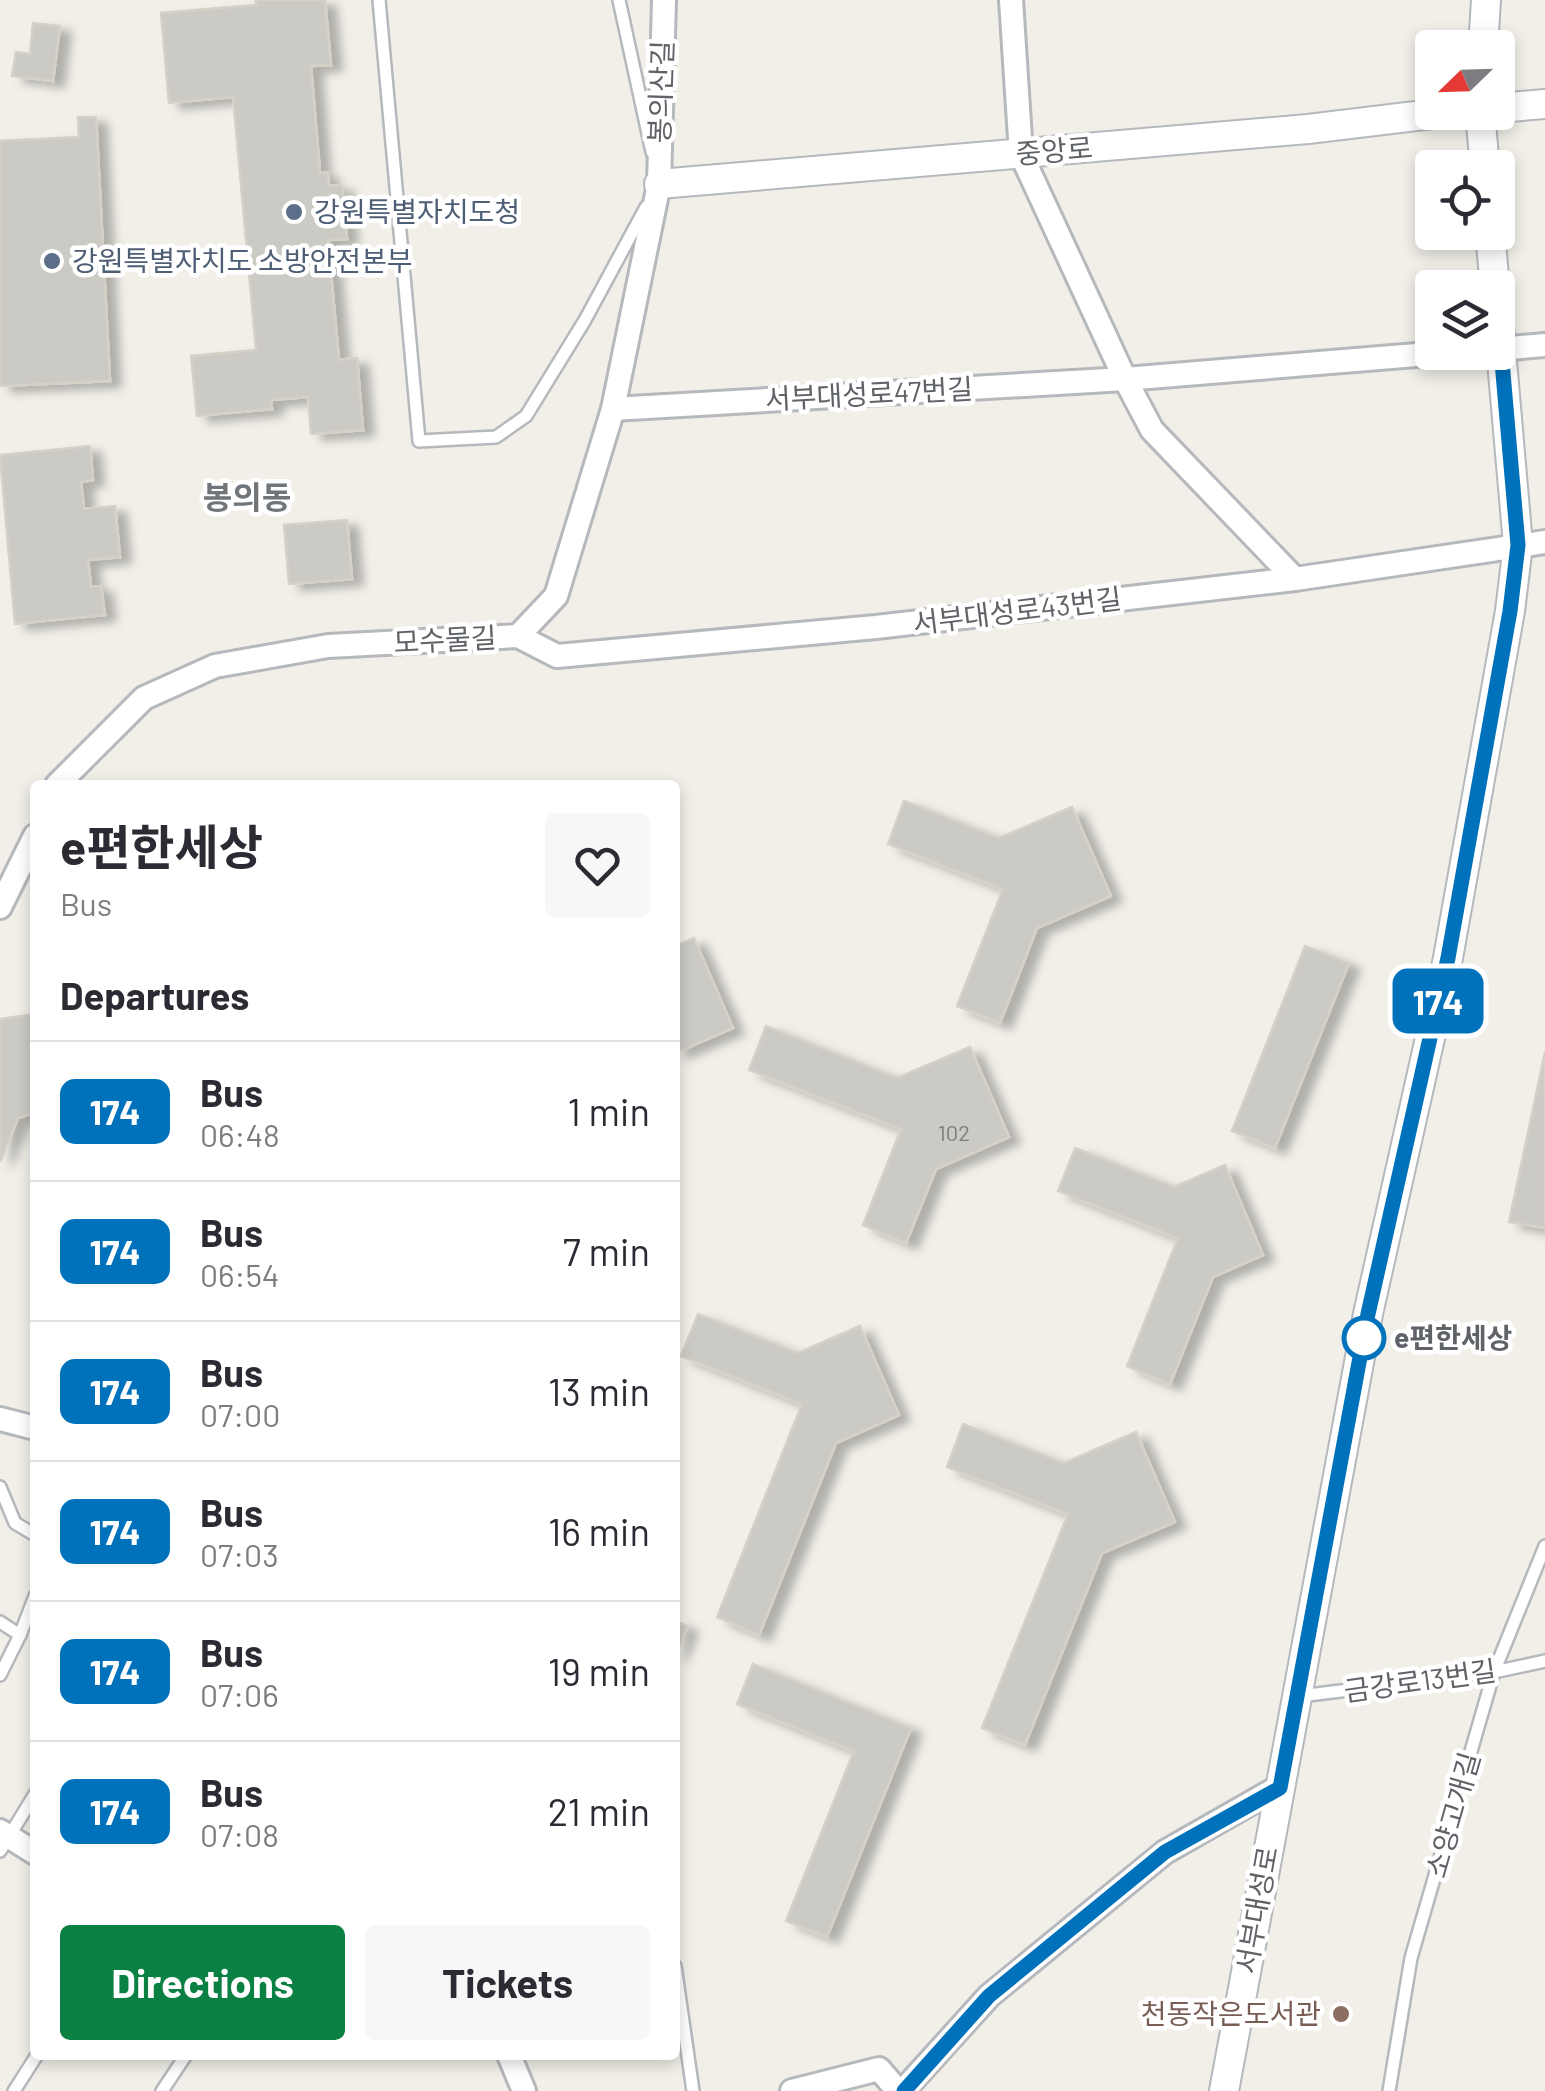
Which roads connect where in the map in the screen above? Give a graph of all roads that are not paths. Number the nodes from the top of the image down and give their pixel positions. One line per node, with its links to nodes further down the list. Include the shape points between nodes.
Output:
1 (380, 0): 11 (lane, via 419,441 496,436 526,416)
2 (619, 0): 11 (lane)
3 (664, 0): 11 (street, 봉의산길)
4 (1010, 0): 10 (street)
5 (1486, 0): 6 (street)
6 (1485, 30)
7 (1545, 104): 8 (street)
8 (1515, 107)
9 (1415, 116): 10 (street, 중앙로)
10 (1021, 154): 11 (street, 중앙로); 16 (street)
11 (658, 184): 17 (street, 모수물길)
12 (1545, 345): 13 (street)
13 (1515, 348)
14 (1415, 355): 16 (street, 서부대성로47번길)
15 (1503, 370): 18 (street, 서부대성로)
16 (1125, 380): 17 (street, 서부대성로47번길); 19 (street, via 1152,430)
17 (612, 408): 20 (street, 모수물길, via 556,596)
18 (1532, 544): 19 (street, 서부대성로43번길); 35 (street, 서부대성로, via 1510,611 1450,945 1368,1314)
19 (1295, 579): 20 (street, 서부대성로43번길, via 557,656)
20 (518, 636): 21 (street, 모수물길, via 328,646 216,666 144,698)
21 (62, 780)
22 (30, 846): 23 (street)
23 (0, 907)
24 (0, 1419): 25 (street)
25 (30, 1427)
26 (0, 1488): 27 (lane, via 14,1523)
27 (30, 1532)
28 (1545, 1546): 33 (lane, 소양고개길)
29 (30, 1609): 31 (lane)
30 (0, 1622): 31 (lane)
31 (20, 1635): 34 (lane)
32 (1545, 1660): 33 (lane, 금강로13번길)
33 (1494, 1672): 35 (lane, 금강로13번길); 51 (lane, 소양고개길, via 1411,1958)
34 (0, 1675)
35 (1295, 1697): 36 (street, 서부대성로)
36 (1280, 1788): 49 (street, 서부대성로, via 1165,1852 989,1996); 50 (street, 서부대성로)
37 (30, 1801): 38 (lane)
38 (3, 1839): 39 (street)
39 (30, 1851)
40 (680, 2001): 47 (lane)
41 (33, 2060): 44 (lane)
42 (183, 2060): 45 (lane)
43 (511, 2060): 46 (street)
44 (14, 2091)
45 (162, 2091)
46 (524, 2091)
47 (693, 2091)
48 (792, 2091): 49 (street, via 879,2070)
49 (901, 2091)
50 (1224, 2091)
51 (1390, 2091)

